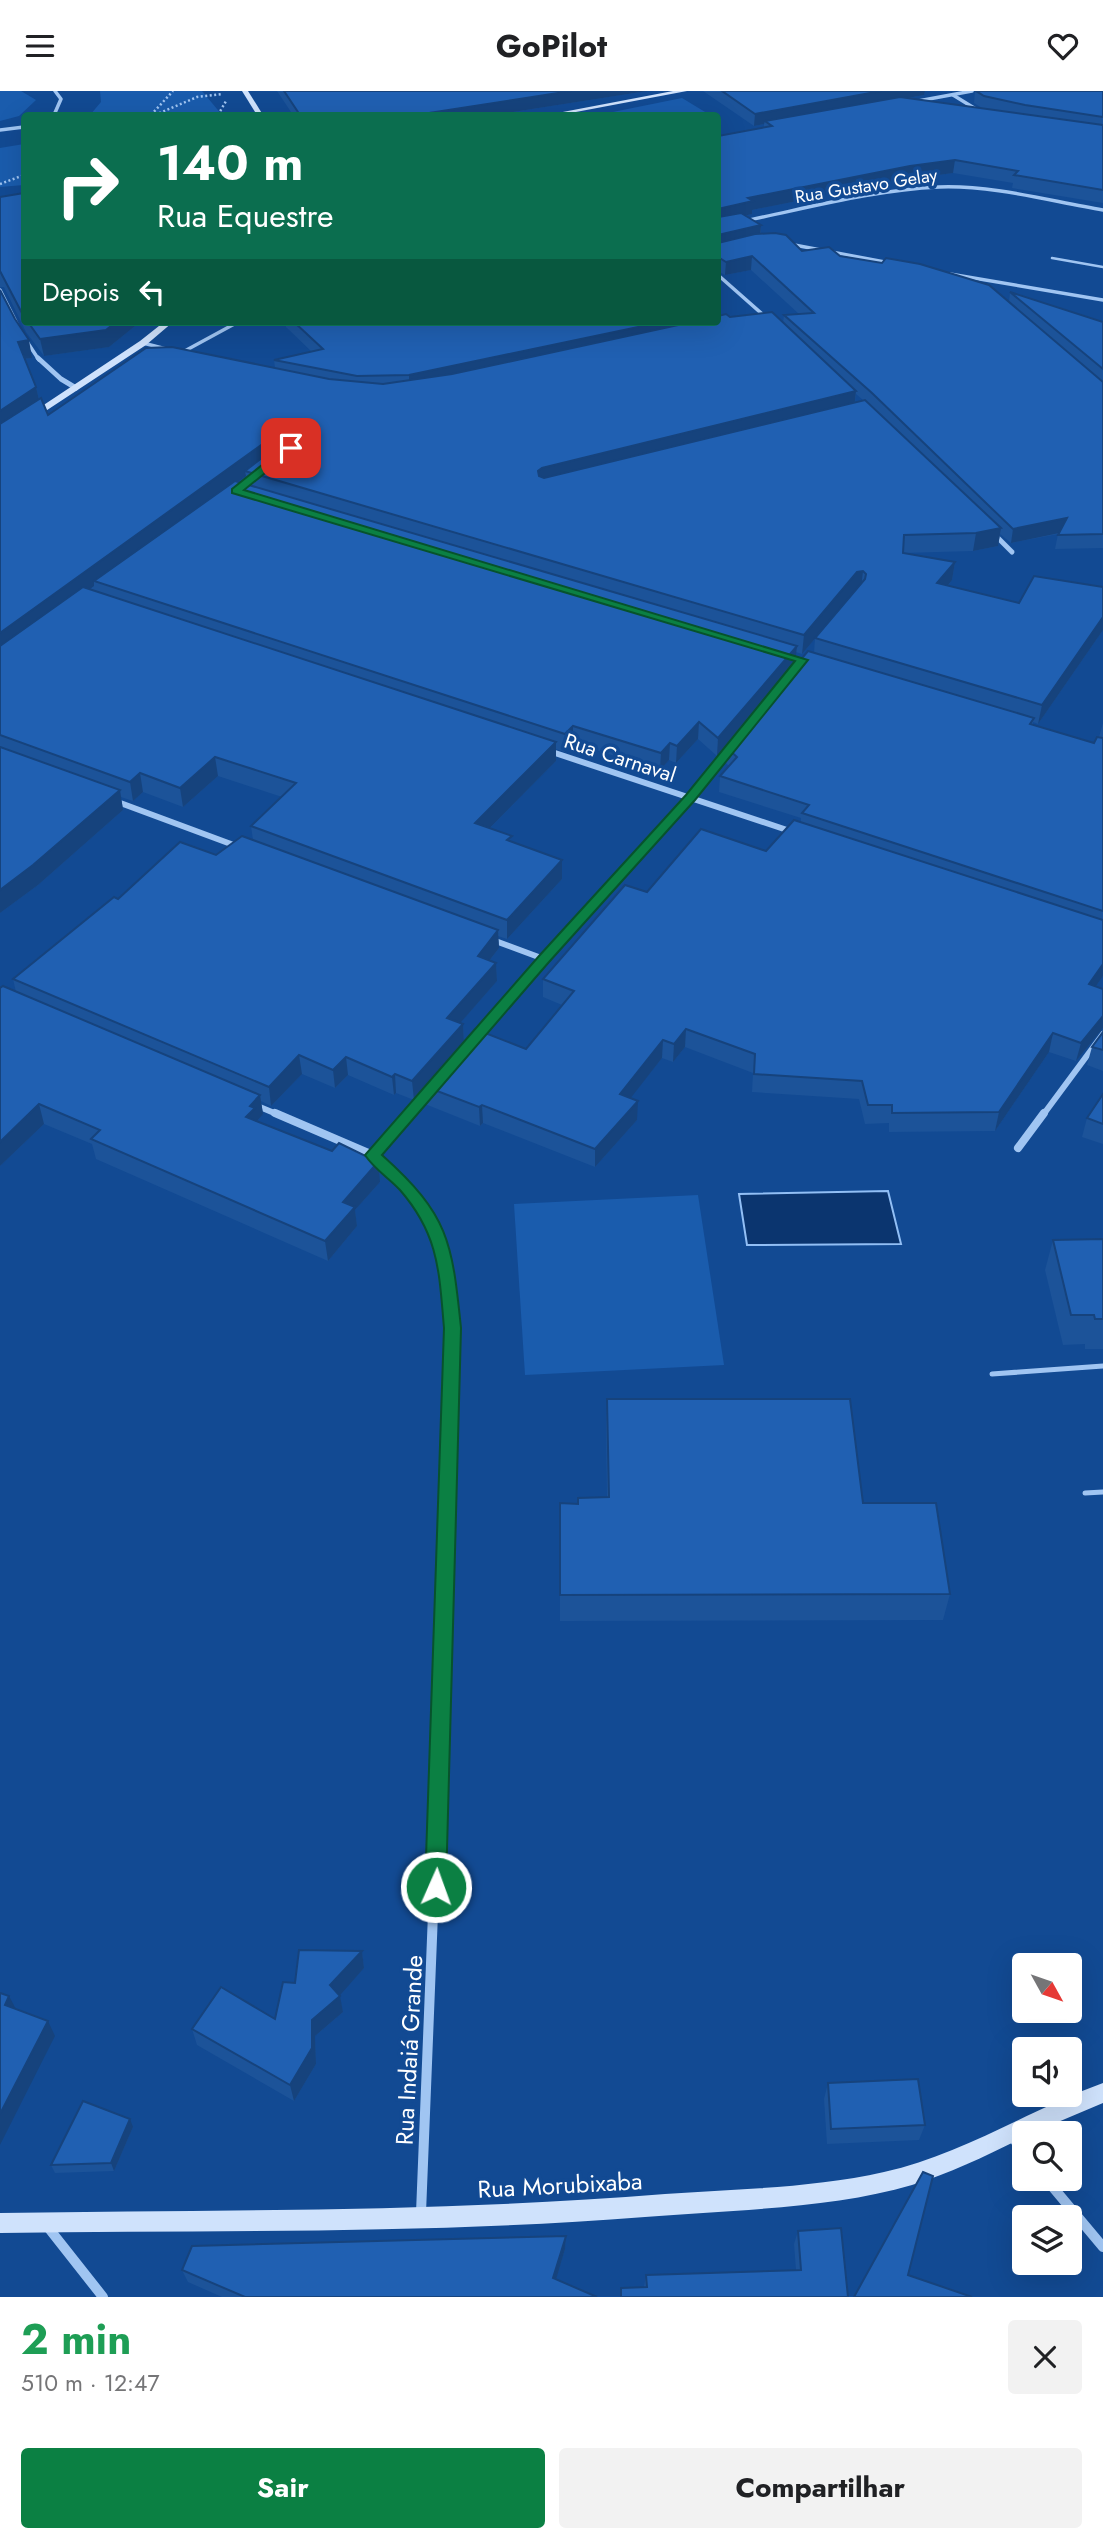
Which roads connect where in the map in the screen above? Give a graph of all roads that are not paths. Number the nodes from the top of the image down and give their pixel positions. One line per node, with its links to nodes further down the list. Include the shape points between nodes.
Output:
1 (55, 91): 9 (street, via 61,99)
2 (245, 91): 10 (street)
3 (684, 91): 5 (street)
4 (972, 91): 6 (street)
5 (666, 92): 11 (street)
6 (952, 95): 7 (street); 8 (street)
7 (907, 104)
8 (981, 111)
9 (57, 112)
10 (258, 112)
11 (566, 112)
12 (21, 127): 13 (street)
13 (0, 130)
14 (1103, 210): 15 (street, Rua Gustavo Gelay, via 941,187 741,221)
15 (752, 228)
16 (788, 244): 18 (street)
17 (1052, 258): 19 (lane)
18 (891, 263)
19 (1103, 267)
20 (943, 273): 22 (street)
21 (721, 278): 26 (street)
22 (968, 278): 23 (street); 25 (street)
23 (979, 286)
24 (0, 290): 34 (street, via 38,361)
25 (1103, 300)
26 (767, 318): 27 (street); 30 (street)
27 (754, 320)
28 (164, 326): 31 (street)
29 (232, 326): 32 (street)
30 (777, 327)
31 (144, 343): 32 (street); 34 (street)
32 (183, 353): 33 (street)
33 (194, 357)
34 (76, 388): 35 (street)
35 (0, 438)
36 (983, 524): 37 (street)
37 (1012, 552)
38 (733, 744): 40 (street)
39 (546, 750): 40 (street, Rua Carnaval)
40 (691, 797): 42 (street, Rua Carnaval); 45 (street)
41 (110, 799): 43 (street)
42 (807, 836)
43 (244, 849)
44 (481, 936): 45 (street)
45 (544, 959): 47 (street)
46 (1103, 1034): 50 (street)
47 (472, 1042)
48 (436, 1083): 51 (street)
49 (251, 1103): 51 (street)
50 (1018, 1148)
51 (373, 1155): 60 (street, Rua Indaiá Grande, via 432,1220 446,1262 453,1328)
52 (1103, 1366): 53 (lane)
53 (992, 1374)
54 (1103, 1492): 55 (lane)
55 (1085, 1493)
56 (1103, 2093): 57 (street, Rua Morubixaba)
57 (1008, 2133): 58 (street); 60 (street, Rua Morubixaba, via 925,2172 846,2188 639,2208)
58 (1012, 2138)
59 (1056, 2191): 63 (street)
60 (421, 2218): 61 (street, Rua Morubixaba)
61 (44, 2222): 62 (street, Rua Morubixaba); 64 (street)
62 (0, 2223)
63 (1103, 2247)
64 (103, 2297)

